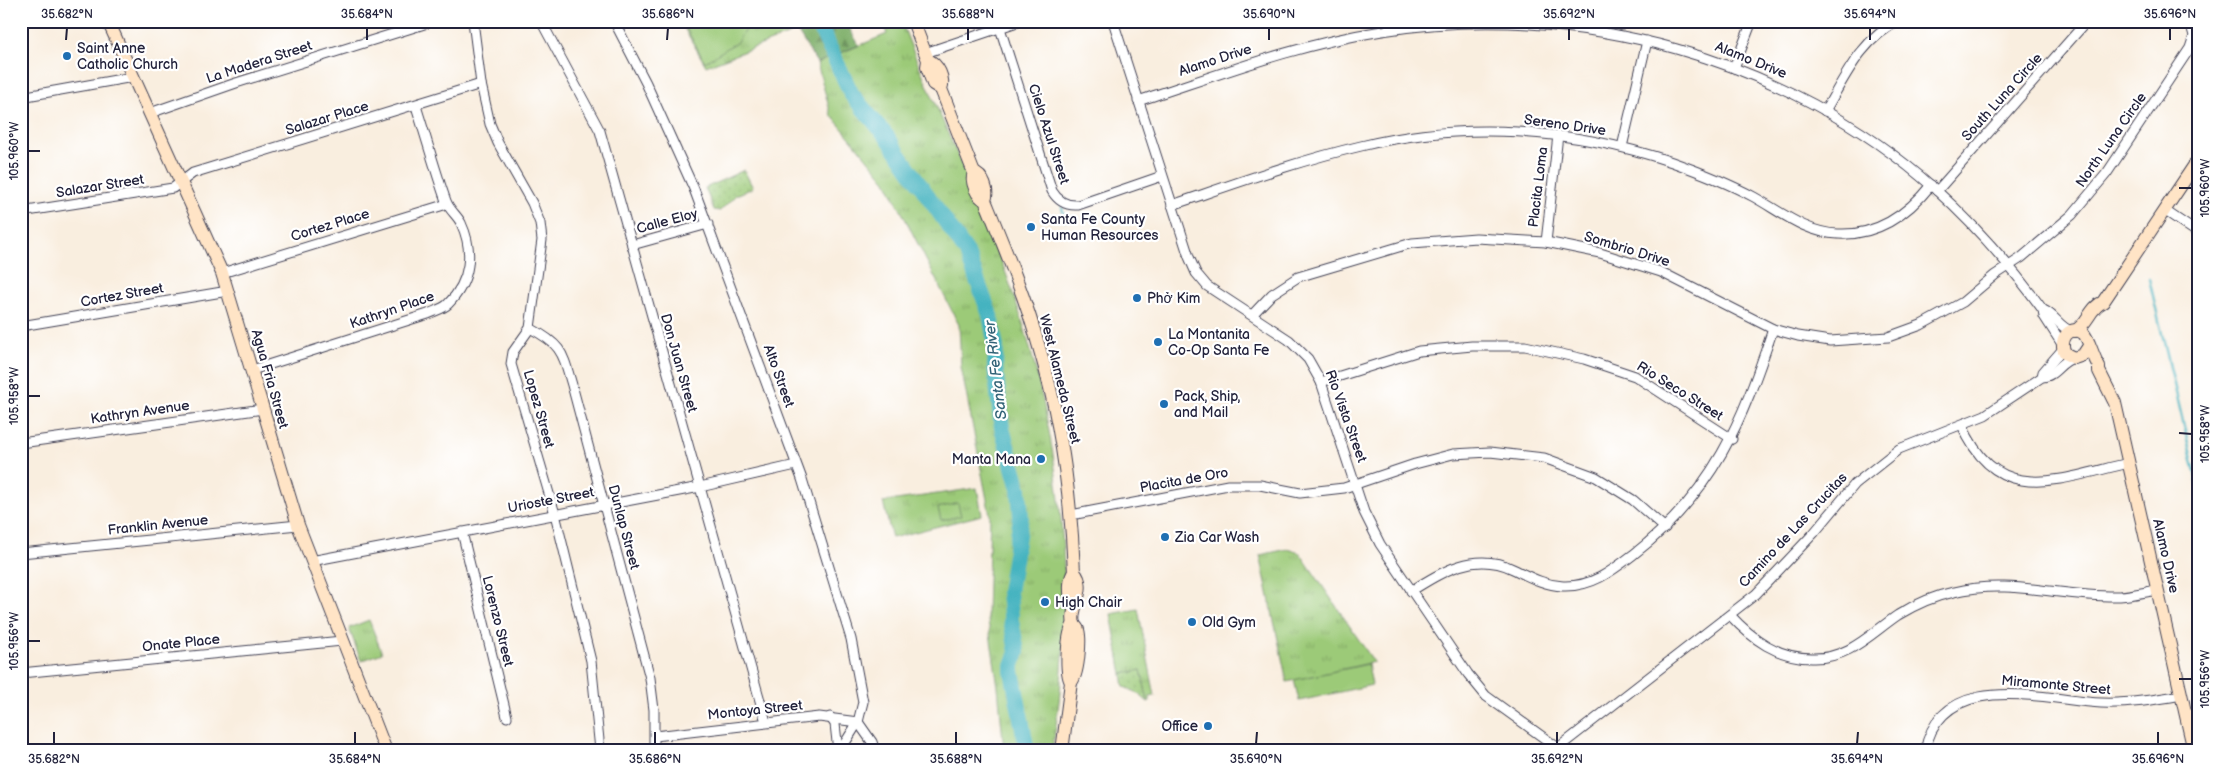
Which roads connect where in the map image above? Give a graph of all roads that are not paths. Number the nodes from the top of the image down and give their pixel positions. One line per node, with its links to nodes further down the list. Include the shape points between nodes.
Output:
1 (108, 21): 18 (street, Agua Fria Street)
2 (434, 21): 24 (street, La Madera Street)
3 (474, 21): 19 (street, Lopez Street)
4 (541, 21): 38 (street, Don Juan Street, via 600,131)
5 (614, 21): 35 (street, Alto Street, via 646,83)
6 (912, 21): 16 (street, West Alameda Street)
7 (1020, 21): 14 (street)
8 (1113, 21): 21 (street, Rio Vista Street)
9 (1752, 21): 17 (street)
10 (1899, 21): 23 (street, via 1864,47)
11 (2087, 21): 30 (street, South Luna Circle)
12 (2190, 21): 39 (street, North Luna Circle, via 2193,42 2115,162 2086,200 2060,226)
13 (1597, 26): 15 (street, Alamo Drive); 21 (street, Alamo Drive, via 1503,22 1383,30 1309,46)
14 (1000, 28): 16 (street); 28 (street, Cielo Azul Street, via 1052,191 1058,200 1078,205)
15 (1647, 41): 17 (street, Alamo Drive); 26 (street)
16 (927, 56): 66 (street, West Alameda Street, via 937,66 941,90 974,173 981,177 987,192 985,200 1025,301 1059,431)
17 (1734, 68): 23 (street, Alamo Drive)
18 (133, 77): 20 (street); 24 (street, Agua Fria Street)
19 (481, 84): 22 (street, Salazar Place); 46 (street, Lopez Street, via 498,144 540,223 542,240)
20 (21, 97)
21 (1138, 101): 28 (street, Rio Vista Street)
22 (416, 106): 29 (street, Salazar Place, via 192,173); 31 (street, Kathryn Place)
23 (1826, 112): 30 (street, Alamo Drive, via 1882,148)
24 (150, 113): 29 (street, Agua Fria Street)
25 (1558, 136): 26 (street, Sereno Drive); 32 (street, Sereno Drive, via 1497,131 1460,132 1385,141 1314,158); 37 (street, Placita Loma)
26 (1622, 147): 30 (street, Sereno Drive, via 1706,175 1752,196 1806,227 1828,233 1862,233 1882,226)
27 (2198, 160): 33 (street)
28 (1162, 176): 32 (street, Rio Vista Street)
29 (181, 180): 34 (street, Salazar Street, via 173,188); 40 (street, Agua Fria Street)
30 (1934, 188): 39 (street, Alamo Drive)
31 (447, 204): 40 (street, Cortez Place); 52 (street, Kathryn Place, via 460,220 468,238 470,254 462,285 447,305 428,314)
32 (1172, 205): 44 (street, Rio Vista Street, via 1196,273 1216,292)
33 (2164, 210): 36 (street); 42 (street)
34 (21, 212)
35 (708, 224): 38 (street, Calle Eloy); 61 (street, Alto Street)
36 (2198, 233)
37 (1546, 242): 44 (street, Sombrio Drive, via 1476,238 1412,243 1290,280); 47 (street, Sombrio Drive, via 1600,253 1661,272)
38 (632, 245): 63 (street, Don Juan Street)
39 (2009, 266): 43 (street, Alamo Drive); 47 (street, Sombrio Drive, via 1954,308 1921,325 1888,336 1830,341)
40 (222, 273): 41 (street, Agua Fria Street)
41 (228, 290): 45 (street, Cortez Street); 52 (street, Agua Fria Street)
42 (2103, 302): 48 (street, via 2096,306 2083,325); 49 (street)
43 (2043, 310): 48 (street, Alamo Drive, via 2065,329); 50 (street, Alamo Drive)
44 (1252, 314): 55 (street, Rio Vista Street, via 1303,352)
45 (21, 326)
46 (530, 328): 64 (street, Dunlap Street, via 552,340 562,353); 65 (street, Lopez Street, via 513,352 511,364)
47 (1773, 329): 58 (street)
48 (2073, 331): 49 (street, via 2083,333); 50 (street, via 2065,336)
49 (2088, 342): 51 (street, via 2086,353); 53 (street, Alamo Drive)
50 (2062, 347): 51 (street, via 2068,356); 54 (street, Camino de Las Crucitas)
51 (2076, 358): 53 (street); 54 (street, Camino de Las Crucitas, via 2066,360 2048,377)
52 (252, 370): 56 (street, Agua Fria Street)
53 (2099, 372): 60 (street, Alamo Drive, via 2115,403)
54 (2042, 377): 57 (street, Camino de Las Crucitas, via 1995,410)
55 (1321, 382): 58 (street, Rio Seco Street, via 1419,351 1525,346 1584,359 1635,376); 62 (street, Rio Vista Street)
56 (263, 408): 59 (street, Kathryn Avenue); 67 (street, Agua Fria Street)
57 (1962, 425): 60 (street, via 1984,462 2013,479 2048,481); 74 (street, Camino de Las Crucitas, via 1899,449 1855,484 1756,594)
58 (1732, 439): 68 (street, via 1703,484)
59 (21, 443)
60 (2129, 463): 73 (street, Alamo Drive)
61 (796, 465): 63 (street, Urioste Street); 81 (street, Alto Street, via 851,639 862,702)
62 (1356, 484): 66 (street, Placita de Oro, via 1300,493 1260,485 1228,485); 68 (street, Placita de Oro, via 1452,454 1490,452 1544,458 1596,477 1633,500); 72 (street, Rio Vista Street, via 1371,528)
63 (700, 486): 64 (street, Urioste Street); 80 (street, Don Juan Street)
64 (604, 504): 65 (street, Urioste Street); 82 (street, Dunlap Street, via 650,678)
65 (555, 514): 69 (street, Urioste Street); 85 (street, Lopez Street, via 591,661 600,750)
66 (1071, 515): 89 (street, West Alameda Street, via 1074,572 1079,580 1074,624 1079,633 1077,673 1071,682)
67 (298, 524): 70 (street, Franklin Avenue); 71 (street, Agua Fria Street)
68 (1665, 528): 72 (street, via 1603,577 1584,584 1545,584 1503,565 1476,562 1450,568)
69 (462, 532): 71 (street, Urioste Street); 78 (street, Lorenzo Street)
70 (21, 552)
71 (311, 561): 75 (street, Agua Fria Street)
72 (1411, 590): 83 (street, Rio Vista Street, via 1486,696)
73 (2158, 590): 74 (street, via 2113,596 2003,586 1961,590 1916,604 1845,652 1812,658 1785,653 1760,643); 77 (street, Alamo Drive)
74 (1730, 615): 83 (street, Camino de Las Crucitas)
75 (342, 641): 76 (street, Onate Place); 84 (street, Agua Fria Street)
76 (21, 673)
77 (2181, 695): 90 (street, Miramonte Street, via 2110,703 2010,694 1984,695 1960,703 1946,713 1932,731); 91 (street, Alamo Drive)
78 (507, 717)
79 (830, 717): 80 (street, Montoya Street); 81 (street, Montoya Street); 87 (street, via 835,724)
80 (766, 722): 82 (street, Montoya Street)
81 (858, 722): 87 (street); 88 (street)
82 (655, 736): 86 (street, Dunlap Street)
83 (1559, 750)
84 (386, 751)
85 (608, 751)
86 (654, 751)
87 (839, 751)
88 (876, 751)
89 (1062, 751)
90 (1925, 751)
91 (2194, 751)

